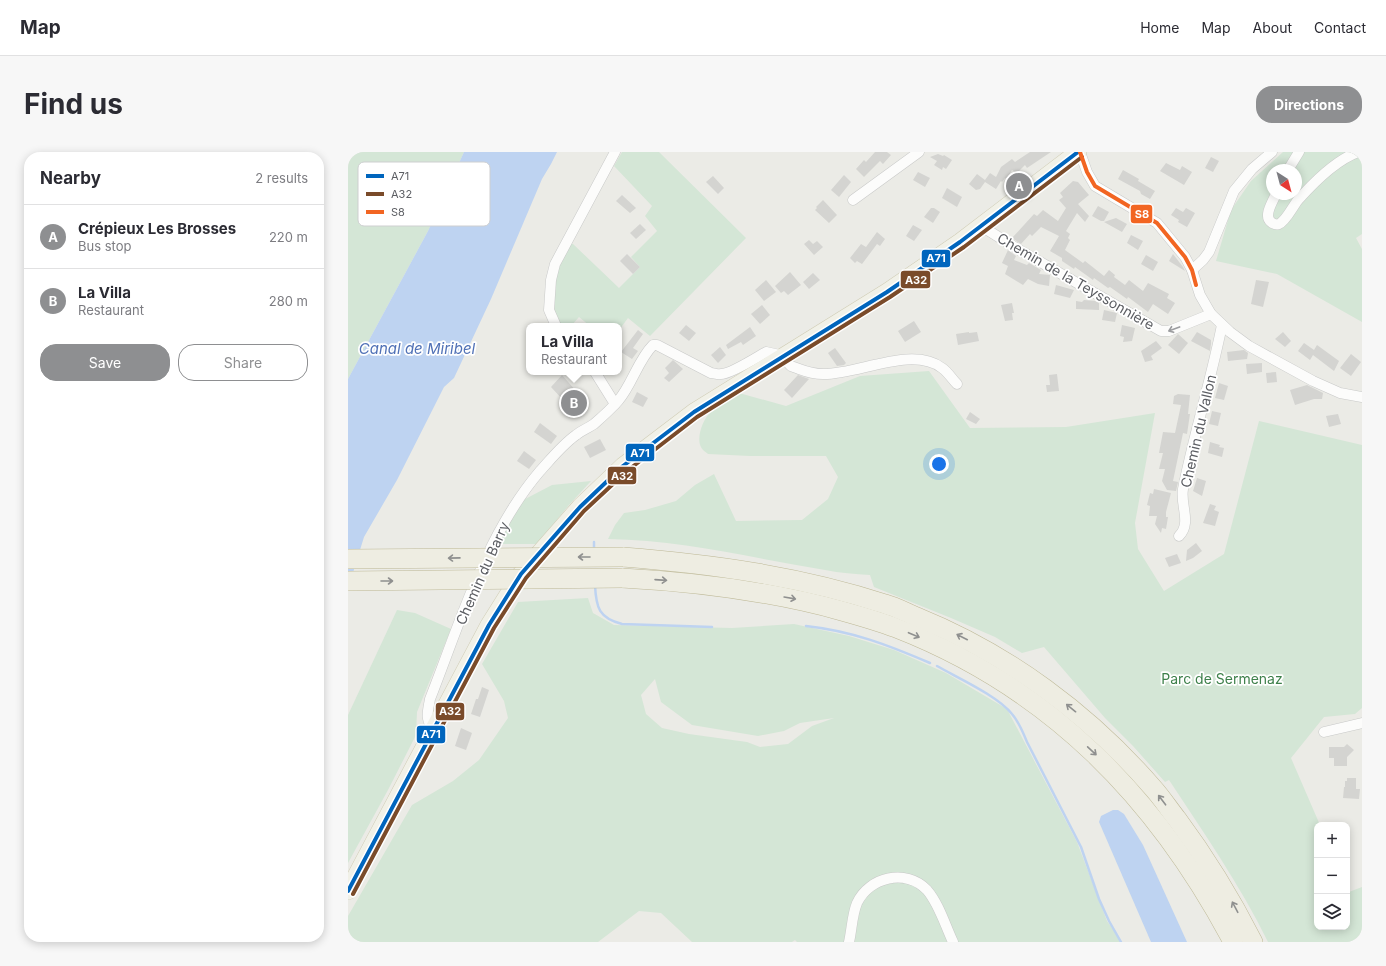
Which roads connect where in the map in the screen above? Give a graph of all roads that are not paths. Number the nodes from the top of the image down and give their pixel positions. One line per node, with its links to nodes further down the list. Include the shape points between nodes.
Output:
1 (615, 152): 15 (street, via 555,264 549,310)
2 (919, 152): 9 (street)
3 (1272, 152): 13 (street, via 1252,169 1234,191 1210,252)
4 (1299, 152): 7 (street)
5 (1358, 152): 8 (street, via 1336,163)
6 (1073, 153): 12 (main road); 13 (street, via 1096,186 1157,222 1185,257)
7 (1292, 164)
8 (1302, 197)
9 (853, 200)
10 (1273, 200): 11 (street, via 1268,217 1270,222 1280,224)
11 (1299, 200)
12 (981, 226): 14 (street, Chemin de la Teyssonnière, one-way to 12, via 1169,331 1161,331); 17 (main road, via 887,292)
13 (1192, 270): 14 (street, via 1200,295)
14 (1211, 314): 16 (street)
15 (555, 323)
16 (1222, 325): 20 (street, via 1249,346 1313,381 1340,392); 22 (street, Chemin du Vallon, via 1183,492 1186,523)
17 (784, 356): 19 (street, via 790,366 822,374 912,359 923,360 942,368); 21 (street, Chemin du Barry, via 766,352 722,375 712,373 657,344 653,345); 26 (main road, via 694,412 623,466 580,507 521,574 489,625)
18 (597, 375): 21 (street)
19 (957, 384)
20 (1362, 397)
21 (615, 404): 26 (street, Chemin du Barry, via 562,447 539,472 493,541 430,699 427,719)
22 (1179, 536)
23 (348, 559): 32 (highway, one-way to 23, bridge, via 1209,864 1154,789 1113,746 1036,682 989,651 938,625 887,604 842,591 728,568 623,557)
24 (348, 581): 31 (highway, one-way to 31, bridge, via 622,578 666,580 796,600 894,627 944,648 1000,679 1030,699 1092,750 1145,808 1184,859)
25 (1362, 723): 27 (street)
26 (435, 729): 28 (main road)
27 (1324, 732)
28 (348, 891)
29 (849, 942): 30 (street, via 854,912 865,891 888,878 897,877 912,880 933,898)
30 (953, 942)
31 (1232, 942)
32 (1253, 942)

